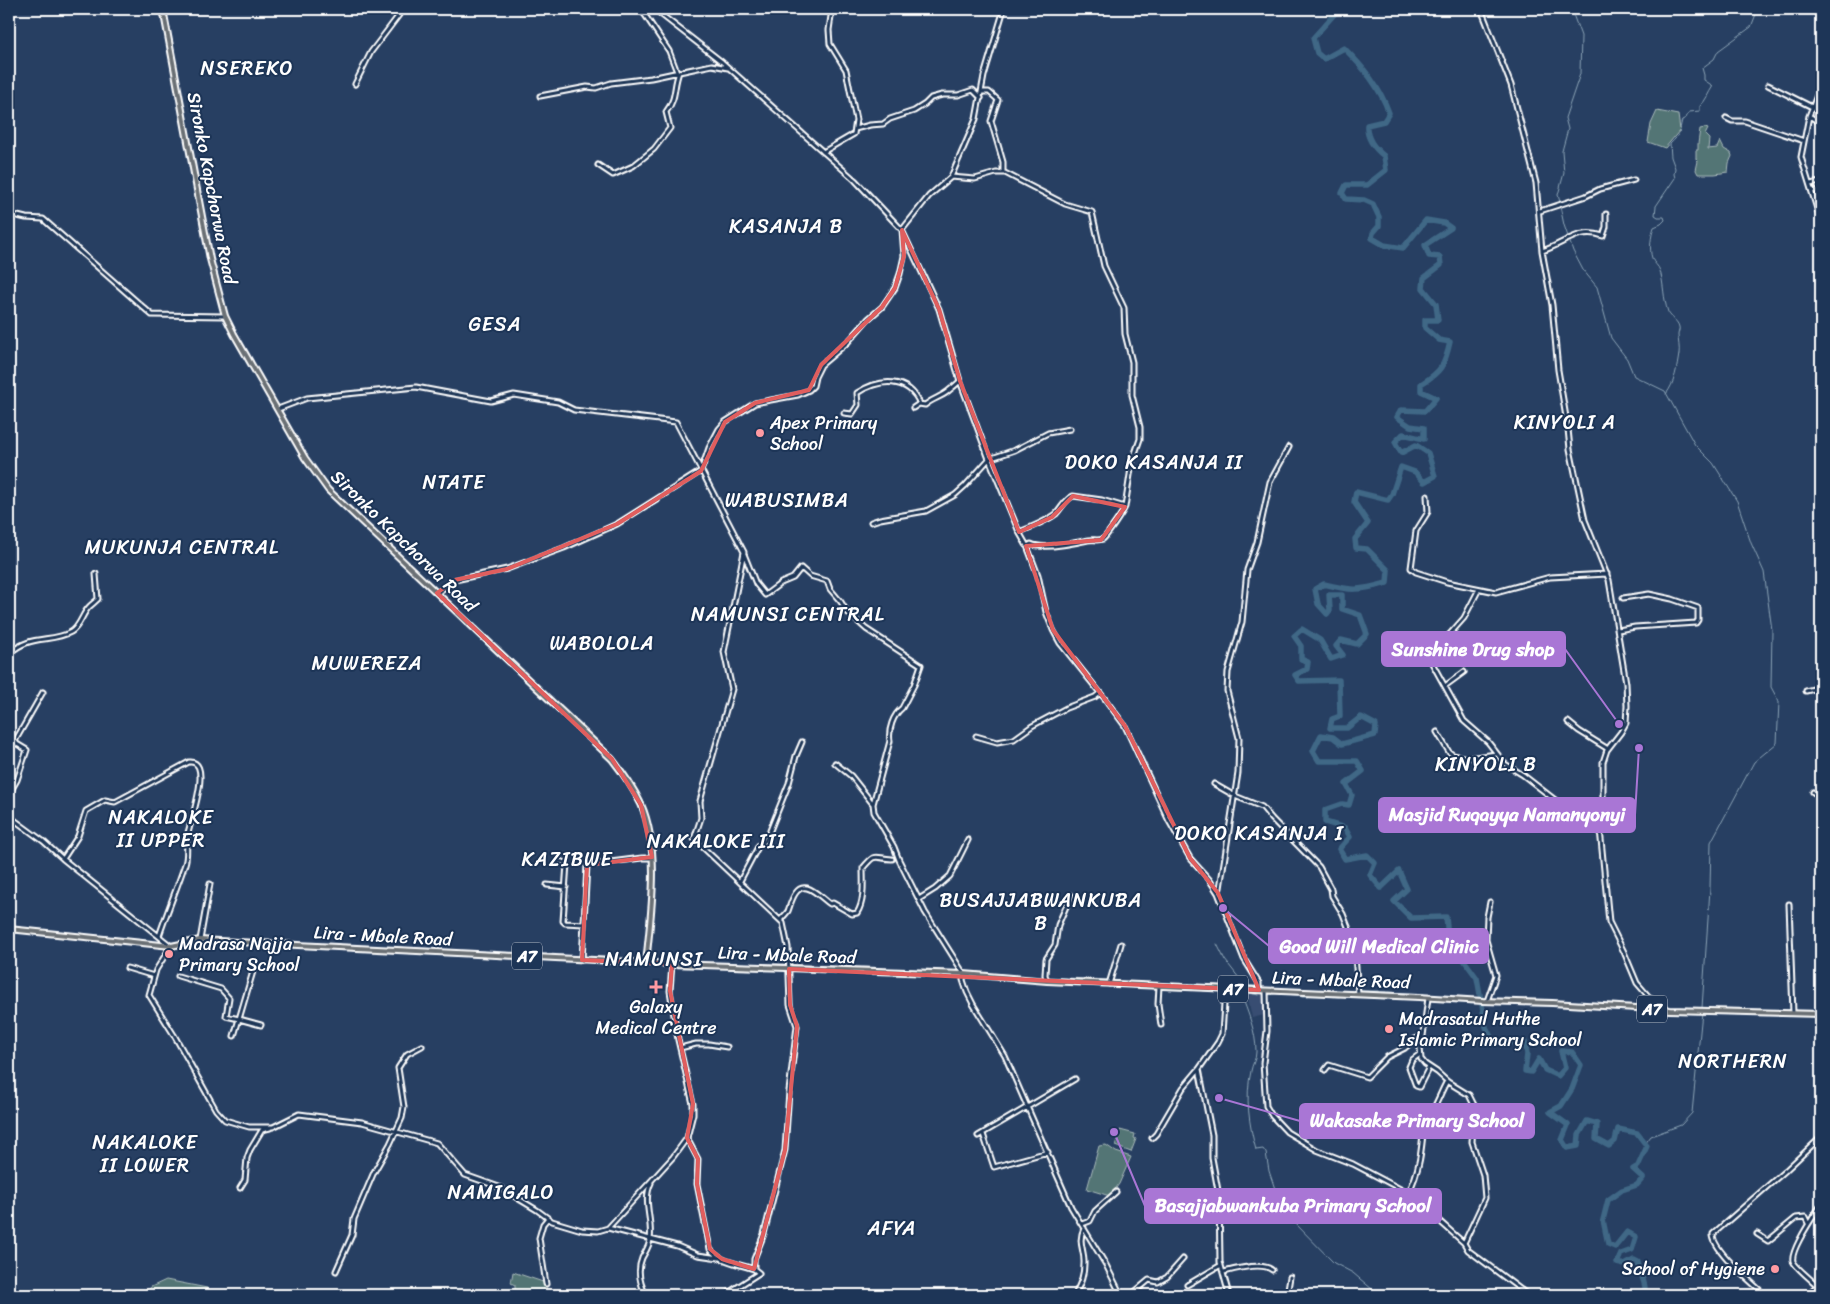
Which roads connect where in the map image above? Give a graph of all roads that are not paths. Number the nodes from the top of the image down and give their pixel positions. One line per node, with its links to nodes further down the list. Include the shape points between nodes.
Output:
1 (163, 9): 37 (main road, Sironko Kapchorwa Road, via 210,259)
2 (397, 9): 10 (street, via 400,15 371,52)
3 (654, 9): 8 (street)
4 (832, 9): 20 (street, via 830,44 846,70 856,120)
5 (1004, 9): 13 (street)
6 (1481, 9): 31 (street, via 1511,86)
7 (643, 12): 9 (street, via 669,51)
8 (729, 68): 9 (street, via 712,65); 22 (street)
9 (678, 72): 14 (street); 23 (street, via 675,98 666,112 670,128 654,149 634,166 613,175)
10 (355, 84)
11 (1768, 85): 16 (street)
12 (1821, 85): 16 (street)
13 (982, 92): 15 (street); 24 (street, via 988,92 998,100 991,121 1002,156)
14 (540, 96)
15 (981, 98): 20 (street, via 973,90 942,95 883,124); 25 (street, via 976,119)
16 (1814, 108): 17 (street)
17 (1810, 116): 19 (street); 21 (street)
18 (1726, 118): 21 (street)
19 (1821, 123)
20 (854, 130): 22 (street, via 854,134)
21 (1804, 141): 28 (street, via 1801,160)
22 (823, 152): 35 (street, via 855,180)
23 (598, 166)
24 (1002, 173): 25 (street, via 975,179); 48 (street, via 1065,204 1092,212 1104,266 1124,308 1125,334 1132,362 1132,395 1140,427)
25 (951, 177): 35 (street, via 929,196)
26 (1634, 180): 31 (street)
27 (1821, 182): 28 (street)
28 (1810, 184): 29 (street)
29 (1812, 190): 30 (street); 34 (street)
30 (1821, 192)
31 (1540, 211): 36 (street)
32 (9, 214): 37 (street, via 43,219 152,316)
33 (1606, 214): 36 (street, via 1603,236 1589,232)
34 (1821, 222)
35 (902, 230): 38 (street, via 939,309); 46 (street, via 904,256 900,274 882,307 822,365 809,390 755,403 725,422 709,448)
36 (1542, 251): 54 (street, via 1577,488 1588,532)
37 (226, 316): 41 (main road, Sironko Kapchorwa Road)
38 (960, 381): 39 (street, via 947,392); 45 (street)
39 (920, 404): 40 (street); 42 (street, via 910,392 892,381 857,393 858,405 852,414)
40 (913, 408)
41 (278, 409): 46 (street, via 307,398 416,387 491,401 514,395 558,402 574,410 676,422); 56 (main road, Sironko Kapchorwa Road, via 321,482)
42 (844, 413)
43 (1070, 429): 45 (street, via 1048,433)
44 (1289, 446): 78 (street, via 1270,482 1248,570 1241,628 1228,672 1227,691 1239,738)
45 (989, 459): 49 (street, via 965,486 942,503 920,513); 50 (street)
46 (701, 471): 52 (street); 56 (street, via 617,524 515,566 455,580)
47 (1427, 496): 55 (street, via 1428,512 1416,531 1411,568)
48 (1125, 507): 50 (street, via 1073,496 1049,518); 51 (street, via 1108,535 1101,540)
49 (871, 522)
50 (1019, 532): 51 (street)
51 (1027, 546): 67 (street, via 1053,630)
52 (743, 553): 80 (street, via 756,584 765,595 793,578 801,568 810,576 827,582 847,612 866,629 921,664 914,685 889,732 890,741); 88 (street, via 724,652 732,689 700,801 701,818 694,839)
53 (96, 574): 59 (street, via 98,600)
54 (1607, 574): 55 (street, via 1550,577 1498,592); 60 (street)
55 (1479, 589): 63 (street, via 1464,618 1431,657)
56 (437, 593): 85 (main road, Sironko Kapchorwa Road, via 612,759 641,805 650,836)
57 (1623, 598): 60 (street, via 1649,594 1672,599 1698,608 1698,620 1696,623)
58 (84, 603): 59 (street)
59 (88, 608): 61 (street, via 70,632 26,642)
60 (1618, 630): 72 (street, via 1627,716 1624,728)
61 (9, 654)
62 (1464, 672): 63 (street)
63 (1445, 686): 73 (street, via 1464,721 1488,742)
64 (1821, 687): 65 (street)
65 (1806, 691)
66 (43, 692): 77 (street, via 15,741 27,750)
67 (1100, 693): 70 (street, via 1032,726 1014,739 997,742); 92 (street, via 1125,726 1190,858)
68 (1568, 722): 72 (street)
69 (1437, 732): 73 (street, via 1453,755 1468,758)
70 (976, 736)
71 (802, 742): 88 (street, via 769,834 759,845)
72 (1608, 749): 82 (street, via 1603,762)
73 (1496, 754): 82 (street, via 1581,820)
74 (834, 763): 80 (street, via 851,776)
75 (1214, 784): 78 (street)
76 (1813, 792): 79 (street)
77 (9, 794)
78 (1235, 796): 92 (street); 119 (street, via 1265,809 1320,867 1354,942)
79 (1821, 797)
80 (873, 804): 94 (street, via 874,812)
81 (9, 816): 86 (street)
82 (1600, 829): 122 (street, via 1610,928 1637,983 1650,998)
83 (968, 840): 94 (street, via 950,876)
84 (557, 856): 91 (street, via 558,861 567,863)
85 (652, 858): 98 (street, via 588,865); 105 (main road, Sironko Kapchorwa Road)
86 (63, 859): 100 (street); 100 (street, via 78,836 86,811 105,800 115,802 189,762 197,764 201,773 187,838 186,862)
87 (892, 859): 97 (street, via 876,856 862,868 862,900 857,913 852,914 830,904 804,887 794,896)
88 (740, 882): 97 (street)
89 (210, 884): 101 (street)
90 (547, 885): 91 (street)
91 (566, 887): 98 (street, via 563,921)
92 (1218, 893): 117 (street, via 1244,959 1258,981)
93 (1071, 895): 113 (street, via 1058,928 1056,945 1046,959)
94 (919, 899): 110 (street)
95 (1490, 902): 121 (street, via 1486,940 1496,976)
96 (1789, 904): 123 (street)
97 (780, 920): 109 (street, via 788,946)
98 (584, 924): 104 (street)
99 (9, 930): 103 (main road, Lira - Mbale Road / A7)
100 (159, 936): 103 (street)
101 (200, 940): 103 (main road, Lira - Mbale Road / A7); 104 (main road, Lira - Mbale Road / A7)
102 (1121, 944): 114 (street)
103 (171, 946): 111 (street)
104 (582, 960): 105 (main road, Lira - Mbale Road / A7)
105 (646, 963): 106 (main road, Lira - Mbale Road / A7)
106 (672, 964): 109 (main road, Lira - Mbale Road / A7); 132 (street, via 670,991)
107 (127, 968): 111 (street)
108 (254, 968): 125 (street)
109 (789, 969): 110 (main road, Lira - Mbale Road / A7); 163 (street, via 790,1005 797,1026 785,1150 764,1234 754,1259)
110 (964, 974): 113 (main road, Lira - Mbale Road / A7); 139 (street, via 963,980 973,1004 1005,1056)
111 (154, 976): 140 (street, via 149,995 216,1110 225,1120 249,1127)
112 (178, 976): 125 (street, via 221,989 229,998 226,1016)
113 (1047, 981): 114 (main road, Lira - Mbale Road / A7)
114 (1109, 984): 115 (main road, Lira - Mbale Road / A7)
115 (1159, 986): 116 (main road, Lira - Mbale Road / A7); 127 (street)
116 (1225, 989): 117 (main road, Lira - Mbale Road / A7); 135 (street, via 1220,1038)
117 (1259, 990): 118 (main road, Lira - Mbale Road / A7)
118 (1266, 991): 119 (main road, Lira - Mbale Road / A7); 151 (street, via 1267,1031 1263,1063 1267,1109 1295,1137)
119 (1358, 994): 120 (main road, Lira - Mbale Road / A7)
120 (1428, 998): 121 (main road, Lira - Mbale Road / A7); 129 (street)
121 (1485, 1001): 122 (main road, A7)
122 (1670, 1010): 123 (main road, A7)
123 (1793, 1013): 124 (main road, A7)
124 (1821, 1014)
125 (239, 1019): 126 (street); 128 (street)
126 (261, 1025)
127 (1161, 1025)
128 (234, 1036)
129 (1423, 1036): 133 (street); 136 (street, via 1387,1057 1367,1078 1329,1065)
130 (422, 1046): 141 (street, via 407,1054 398,1068 404,1107)
131 (727, 1047): 132 (street, via 696,1044)
132 (680, 1048): 145 (street, via 693,1104)
133 (1420, 1054): 134 (street); 134 (street, via 1409,1067 1416,1086)
134 (1429, 1067): 138 (street)
135 (1199, 1069): 146 (street, via 1183,1088); 162 (street, via 1212,1134 1212,1158 1219,1196)
136 (1325, 1070)
137 (1075, 1079): 139 (street)
138 (1447, 1081): 151 (street, via 1430,1118 1424,1123 1419,1164); 159 (street, via 1474,1102 1472,1142 1484,1180 1484,1201)
139 (1028, 1107): 142 (street); 147 (street)
140 (273, 1127): 141 (street, via 299,1114 362,1122); 149 (street, via 262,1130 250,1150 245,1180)
141 (395, 1131): 153 (street, via 437,1143 465,1175 499,1188); 165 (street, via 354,1219 352,1235)
142 (983, 1134): 143 (street); 147 (street, via 994,1167)
143 (978, 1136)
144 (1821, 1137): 179 (street, via 1713,1234 1720,1252)
145 (686, 1138): 148 (street, via 673,1158); 161 (street, via 698,1159 697,1184 710,1249)
146 (1152, 1138)
147 (1048, 1152): 155 (street)
148 (651, 1181): 156 (street); 158 (street, via 647,1199)
149 (240, 1188)
150 (1116, 1192): 155 (street)
151 (1408, 1193): 159 (street)
152 (1821, 1205): 154 (street)
153 (548, 1218): 156 (street, via 582,1230); 168 (street, via 539,1238)
154 (1808, 1223): 157 (street, via 1805,1218 1796,1218 1768,1242); 169 (street, via 1793,1261)
155 (1083, 1226): 173 (street, via 1080,1241 1083,1277); 174 (street)
156 (608, 1228): 158 (street)
157 (1757, 1234)
158 (650, 1240): 161 (street); 171 (street, via 640,1266 641,1287)
159 (1464, 1244): 178 (street)
160 (1183, 1258): 175 (street, via 1167,1277 1157,1282 1149,1280)
161 (722, 1259): 163 (street)
162 (1221, 1265): 166 (street); 170 (street)
163 (754, 1269): 172 (street, via 759,1273)
164 (1272, 1270): 166 (street, via 1260,1266)
165 (336, 1271)
166 (1224, 1272): 176 (street)
167 (1290, 1277): 177 (street)
168 (546, 1284)
169 (1820, 1284): 180 (street)
170 (1187, 1285)
171 (646, 1295)
172 (725, 1295)
173 (1075, 1295)
174 (1121, 1295)
175 (1131, 1295)
176 (1230, 1295)
177 (1287, 1295)
178 (1528, 1295)
179 (1764, 1295)
180 (1806, 1295)

